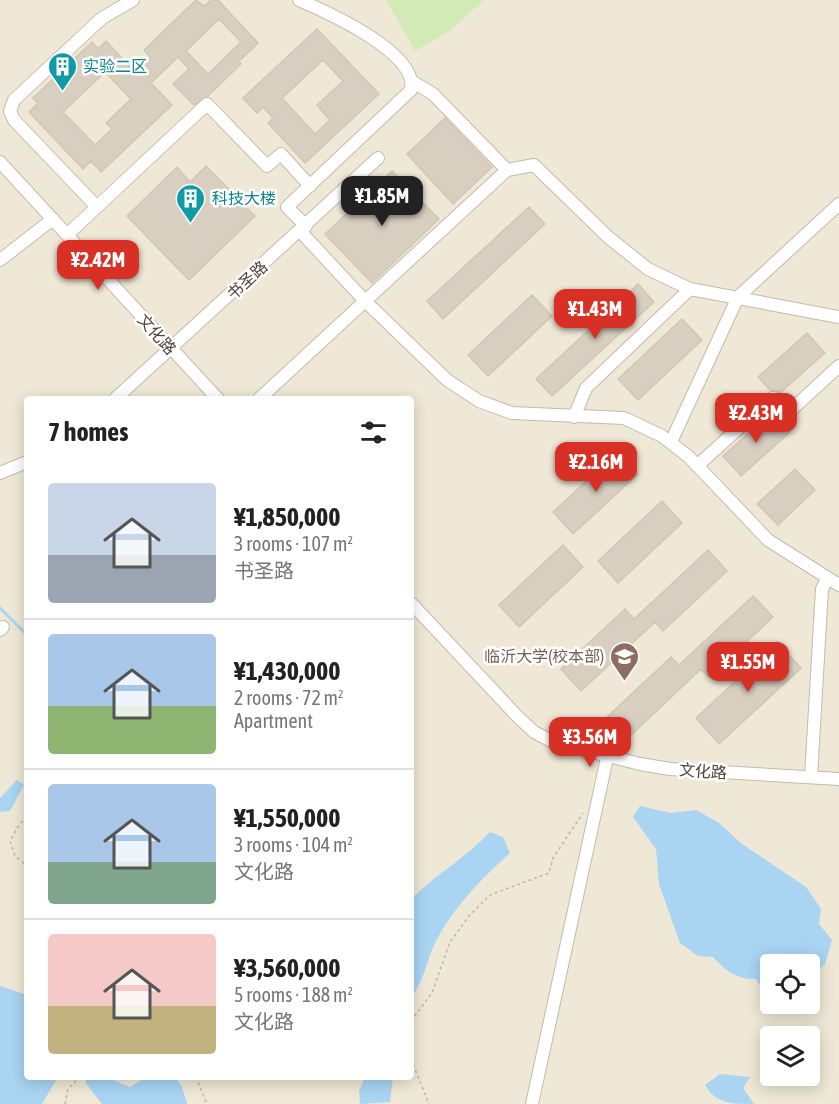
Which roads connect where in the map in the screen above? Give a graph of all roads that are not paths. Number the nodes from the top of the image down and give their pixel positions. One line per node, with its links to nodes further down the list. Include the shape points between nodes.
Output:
1 (133, 0): 9 (street, via 102,18 14,100 10,111 14,120)
2 (299, 0): 3 (street, via 379,42)
3 (413, 82): 6 (street, via 433,94); 7 (street, via 411,90)
4 (378, 158): 11 (street, 书圣路)
5 (0, 162): 10 (street, 文化路)
6 (507, 170): 14 (street, via 534,165 608,237 648,269); 16 (street)
7 (310, 186): 9 (street, via 281,154 267,166 207,104); 11 (street, via 287,207)
8 (839, 204): 15 (street)
9 (97, 207): 12 (street)
10 (54, 219): 12 (street, 文化路); 13 (street)
11 (303, 228): 16 (street); 18 (street, 书圣路)
12 (68, 234): 18 (street, 文化路)
13 (0, 260)
14 (690, 289): 15 (street); 23 (street, via 586,388)
15 (738, 297): 17 (street); 24 (street)
16 (365, 301): 22 (street); 23 (street, via 447,380 479,401 512,413)
17 (839, 317)
18 (171, 350): 20 (street, 书圣路); 21 (street, 文化路)
19 (839, 366): 26 (street, via 790,411 772,398)
20 (118, 396)
21 (215, 396)
22 (262, 396)
23 (574, 417): 24 (street, via 624,418)
24 (671, 442): 26 (street)
25 (24, 463): 27 (street)
26 (698, 466): 28 (street, via 768,540)
27 (0, 473)
28 (827, 579): 29 (street); 32 (street, via 822,588)
29 (839, 585)
30 (414, 606): 31 (street, 文化路, via 534,732 553,742)
31 (608, 758): 32 (street, 文化路, via 670,769); 34 (street)
32 (811, 777): 33 (street, 文化路)
33 (839, 779)
34 (532, 1104)

